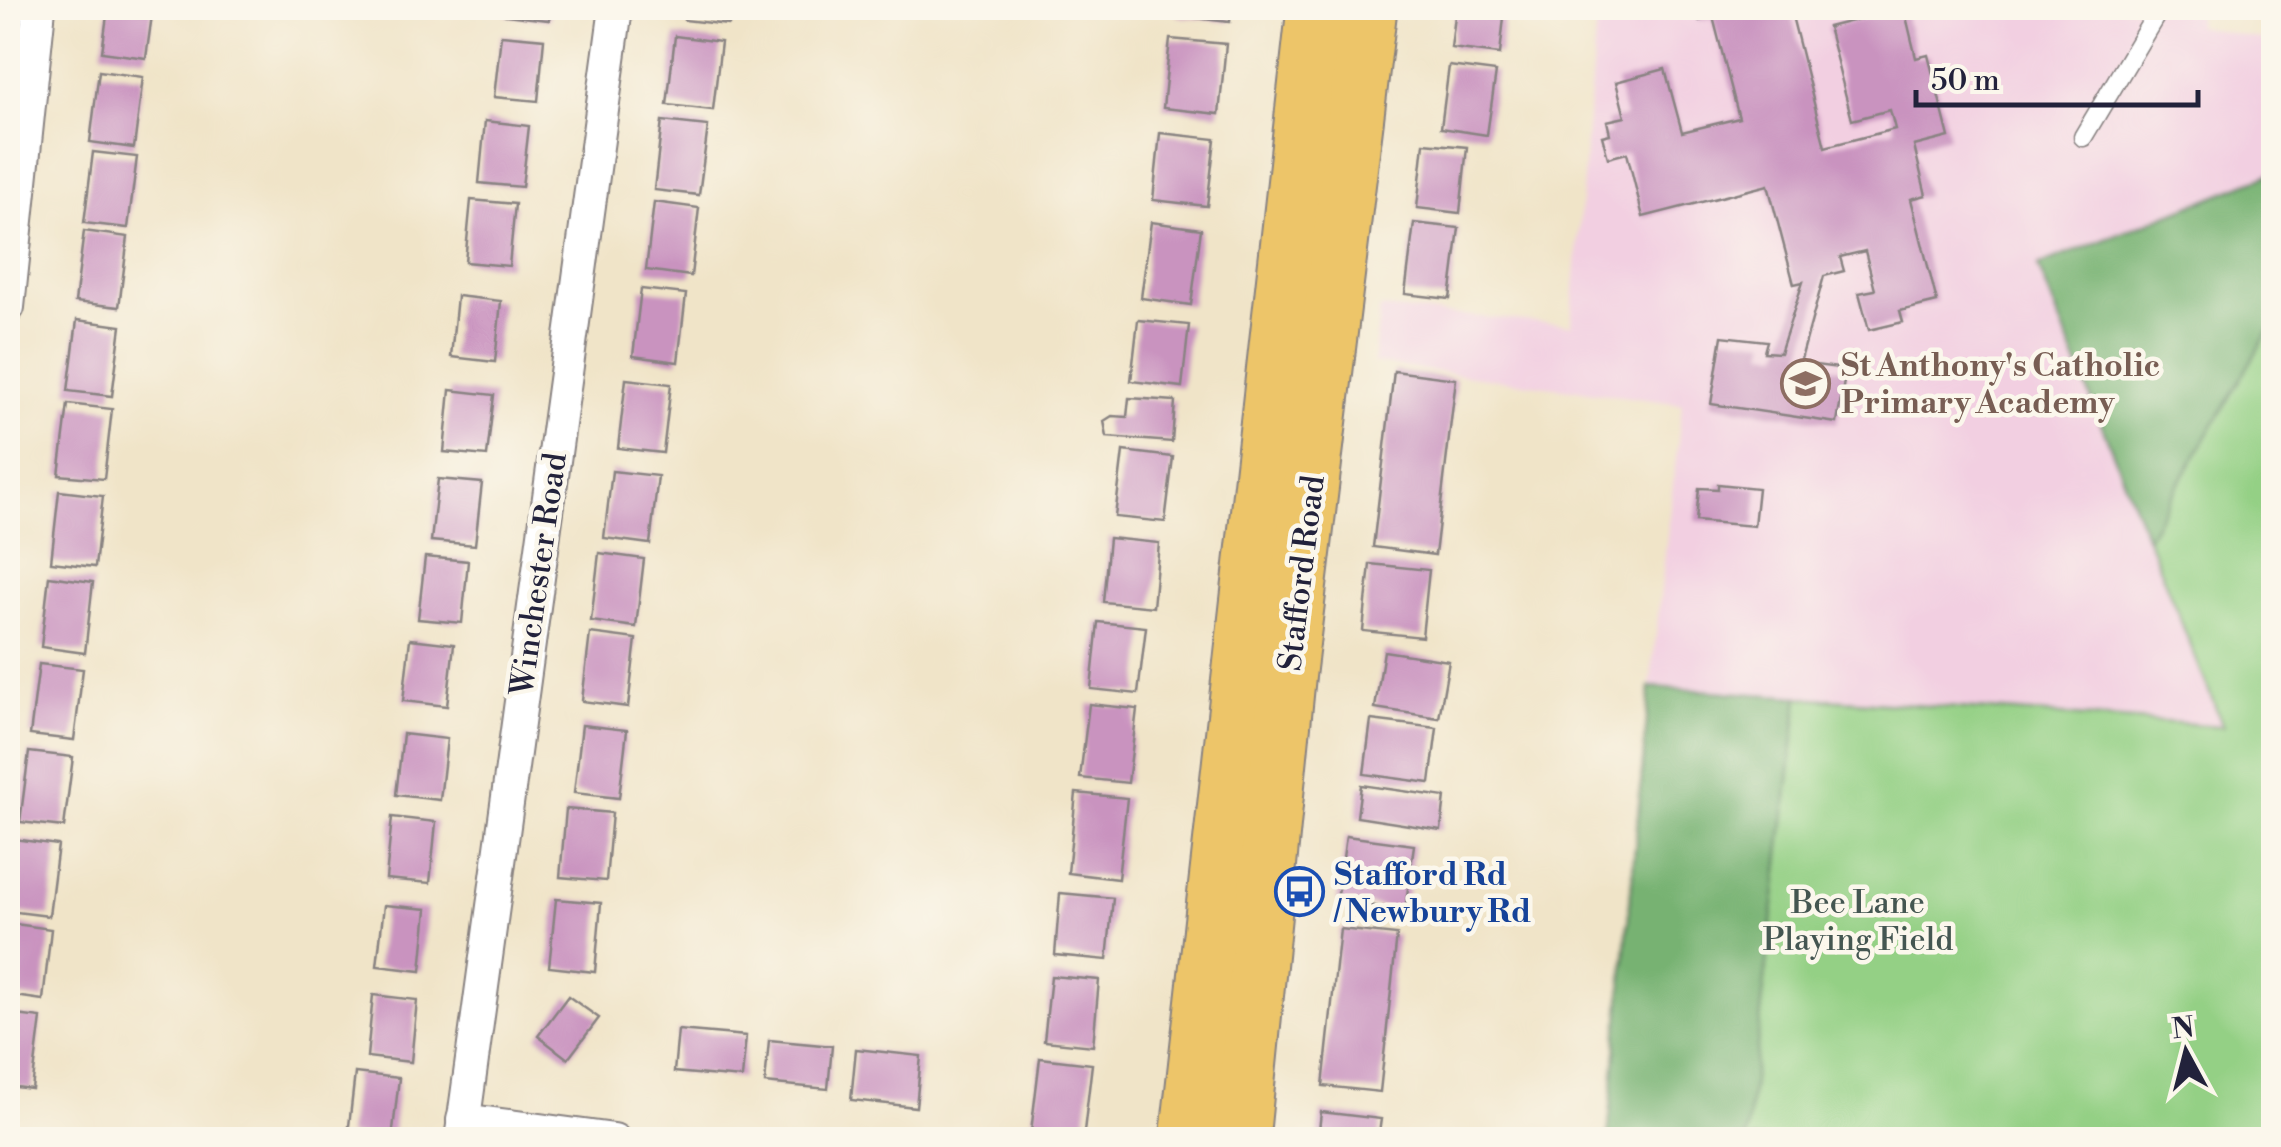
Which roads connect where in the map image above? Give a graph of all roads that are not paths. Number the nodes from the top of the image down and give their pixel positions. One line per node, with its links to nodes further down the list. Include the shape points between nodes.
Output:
1 (39, 8): 7 (street)
2 (616, 8): 8 (street, Winchester Road)
3 (1315, 8): 10 (highway, Stafford Road)
4 (1369, 8): 11 (highway, Stafford Road)
5 (2160, 8): 6 (lane)
6 (2083, 137)
7 (8, 306)
8 (462, 1130): 9 (street)
9 (614, 1140)
10 (1188, 1140)
11 (1241, 1140)

